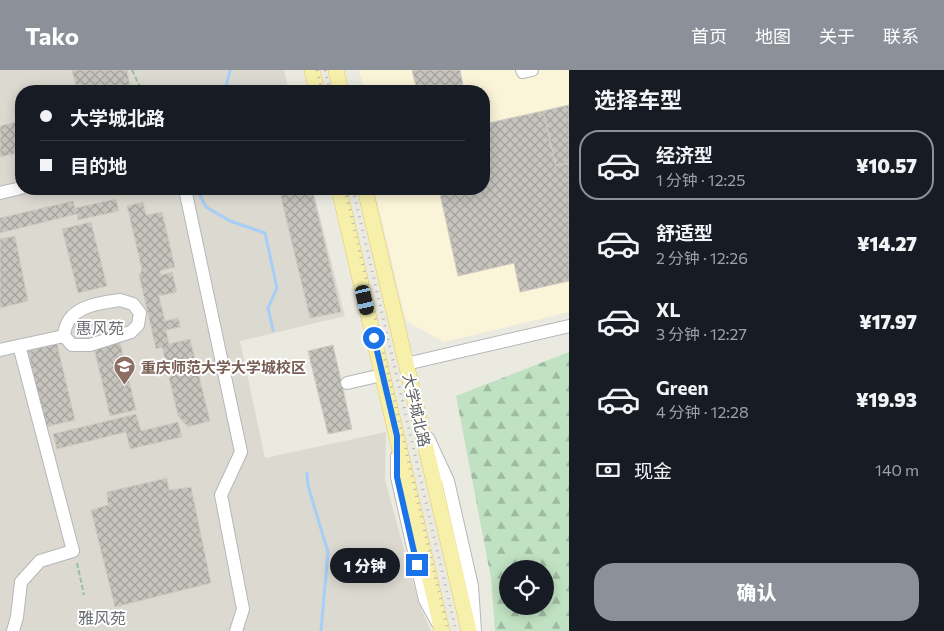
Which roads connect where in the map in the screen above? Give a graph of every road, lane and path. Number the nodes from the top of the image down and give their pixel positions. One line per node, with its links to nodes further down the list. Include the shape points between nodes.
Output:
1 (132, 70): 6 (path)
2 (312, 70): 7 (main road)
3 (336, 70): 8 (main road)
4 (522, 70): 5 (street)
5 (532, 70)
6 (139, 85)
7 (315, 85)
8 (340, 85)
9 (15, 189): 10 (street)
10 (0, 193)
11 (186, 195): 25 (street, via 241,452 221,495 242,609)
12 (340, 195): 19 (main road, 大学城北路)
13 (365, 195): 18 (main road, 大学城北路)
14 (569, 326): 18 (street)
15 (64, 336): 15 (street, via 72,345 98,343 131,332 138,325 140,313 133,304 120,300 99,303 81,309 71,317 65,326); 16 (street)
16 (0, 350)
17 (21, 353): 22 (street)
18 (406, 364): 21 (main road, 大学城北路)
19 (382, 375): 20 (street); 26 (main road, 大学城北路)
20 (348, 383)
21 (420, 420): 27 (main road, 大学城北路); 28 (street, via 448,481 472,586)
22 (74, 551): 23 (path); 24 (street, via 40,561 21,582)
23 (84, 595)
24 (13, 631)
25 (236, 631)
26 (442, 631)
27 (469, 631)
28 (475, 631)

